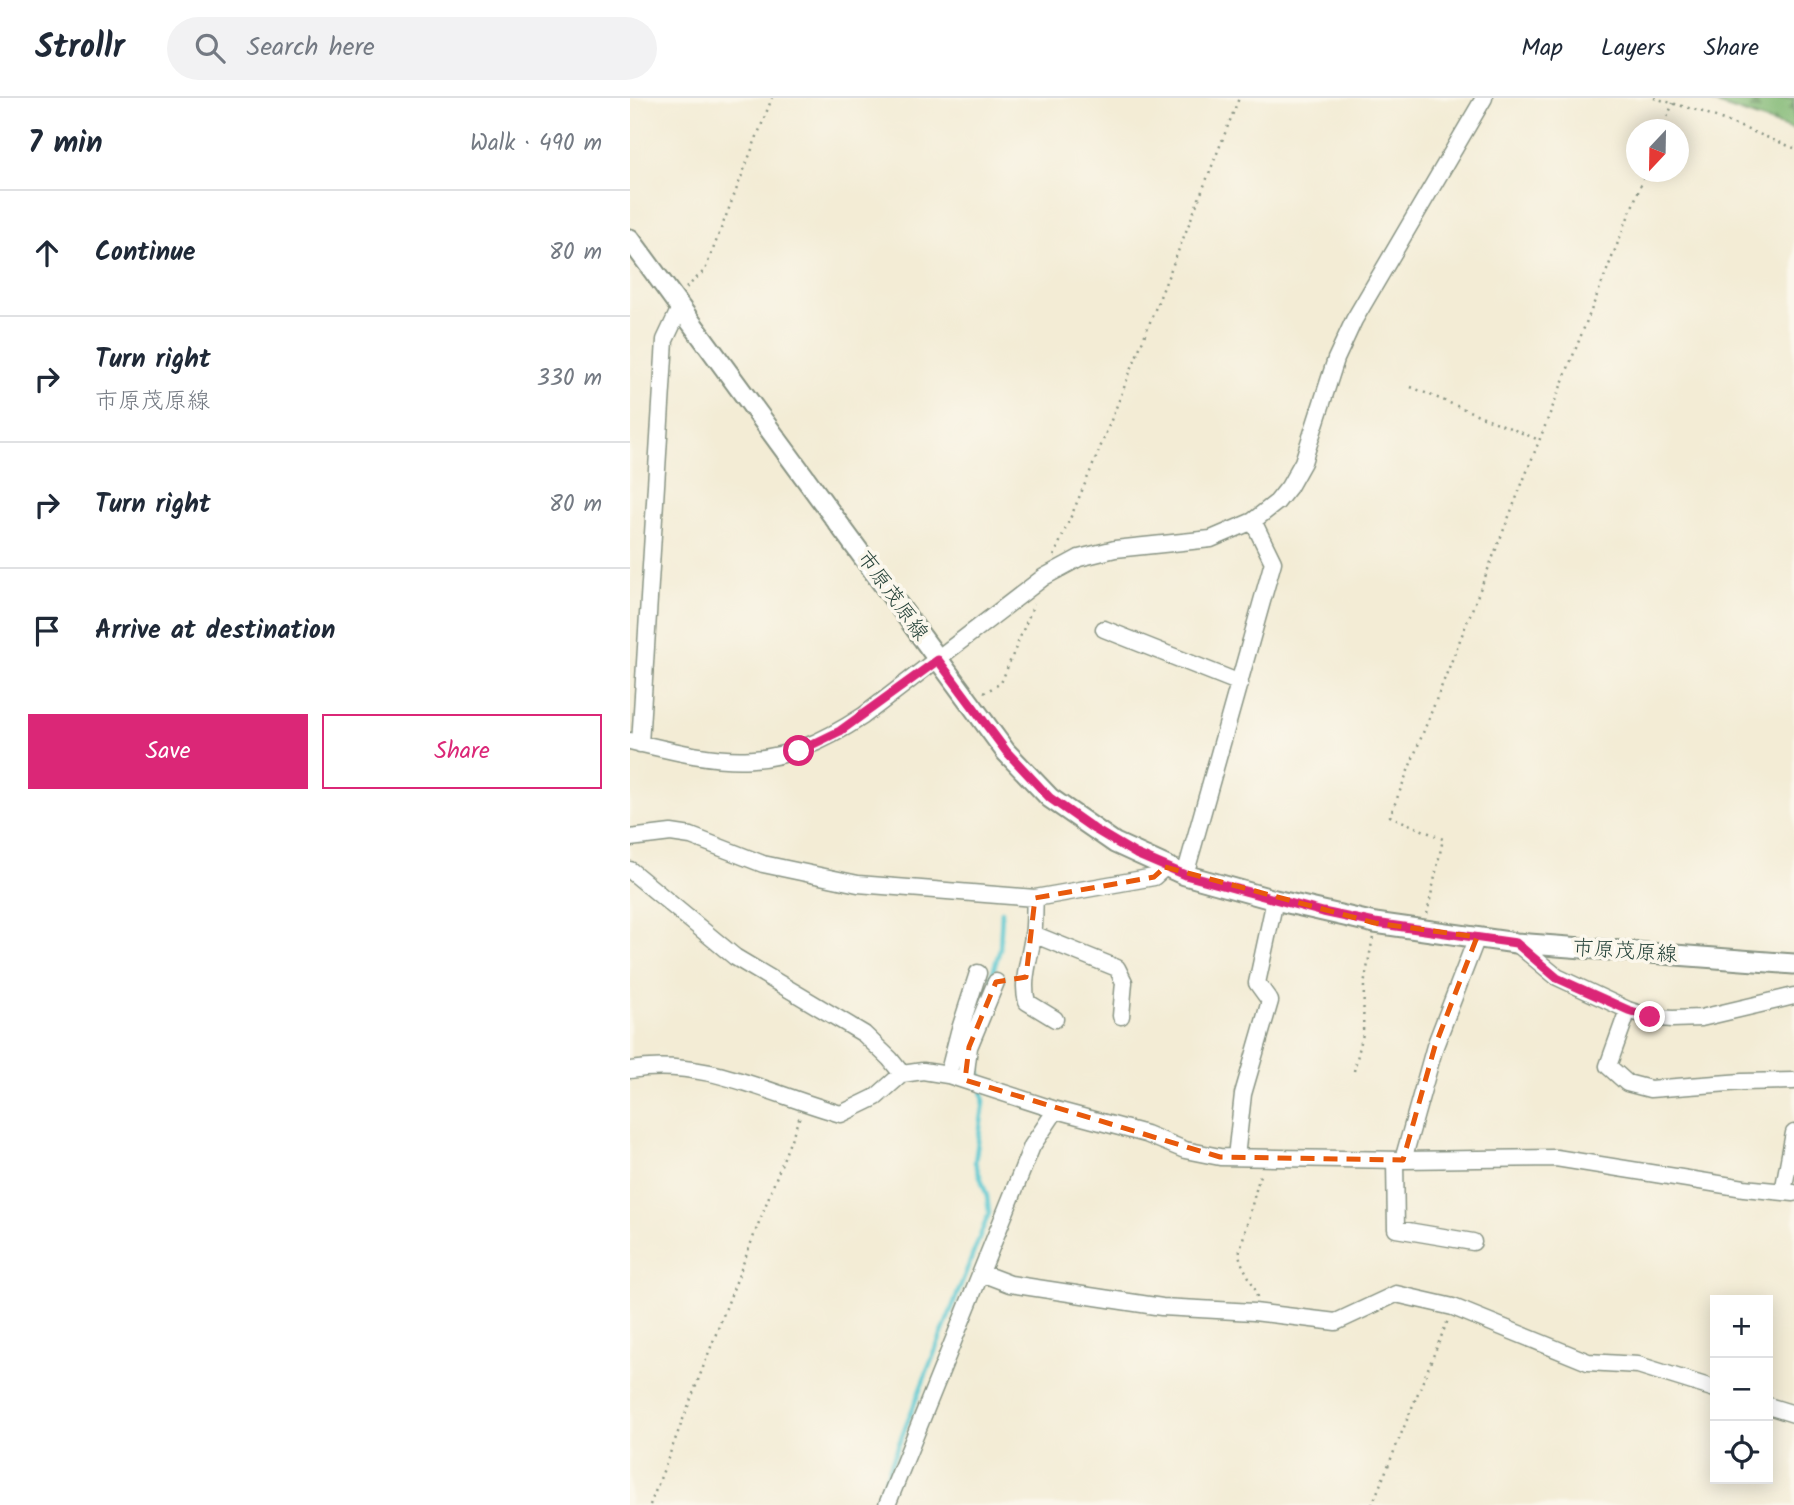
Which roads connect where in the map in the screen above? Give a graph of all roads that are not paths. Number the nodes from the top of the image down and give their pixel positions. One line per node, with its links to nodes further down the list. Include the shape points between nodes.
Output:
1 (1484, 98): 4 (street, via 1354,320 1336,359 1303,463 1277,502)
2 (630, 239): 3 (main road, 市原茂原線)
3 (677, 304): 6 (main road, 市原茂原線); 8 (street, via 665,340)
4 (1253, 521): 6 (street, via 1211,539 1115,549 1079,558 1044,578); 7 (street, via 1273,562)
5 (1104, 629): 7 (street)
6 (938, 660): 8 (street, via 840,731 782,756 716,759); 10 (main road, 市原茂原線, via 1006,751 1050,798 1115,843)
7 (1240, 683): 12 (street)
8 (635, 743)
9 (630, 838): 13 (street, via 671,833 691,836 763,864 858,884)
10 (1165, 867): 12 (main road, 市原茂原線); 13 (street, via 1154,877)
11 (630, 870): 26 (street, via 735,957 864,1034)
12 (1185, 875): 14 (main road, 市原茂原線)
13 (1035, 898): 15 (street)
14 (1275, 900): 16 (main road, 市原茂原線, via 1375,923); 32 (street, via 1257,983 1270,1001 1243,1094)
15 (1033, 934): 19 (street); 23 (street, via 1117,968 1124,982)
16 (1477, 937): 17 (main road, 市原茂原線); 33 (street, via 1435,1046)
17 (1516, 943): 18 (main road, 市原茂原線); 22 (street, via 1557,978)
18 (1794, 964)
19 (1026, 977): 20 (street); 24 (street, via 1027,1002)
20 (996, 982): 27 (street, via 976,978); 28 (street, via 969,1046)
21 (1794, 996): 22 (street, via 1701,1018 1650,1017)
22 (1628, 1010): 29 (street, via 1608,1066 1627,1083 1650,1089)
23 (1121, 1016)
24 (1055, 1019)
25 (630, 1070): 26 (street, via 681,1067 737,1079 841,1114 876,1097)
26 (902, 1074): 27 (street)
27 (948, 1074): 28 (street)
28 (965, 1080): 30 (street)
29 (1794, 1081)
30 (1056, 1110): 32 (street, via 1146,1134 1185,1150); 36 (street, via 1032,1146)
31 (1794, 1133): 34 (street)
32 (1236, 1157): 33 (street)
33 (1399, 1160): 34 (street, via 1556,1158); 35 (street, via 1396,1229)
34 (1789, 1192)
35 (1473, 1242)
36 (981, 1273): 37 (street, via 1010,1284 1084,1297 1336,1322 1395,1294 1453,1307 1587,1362 1638,1365); 40 (street)
37 (1710, 1387)
38 (1773, 1408): 39 (street)
39 (1794, 1414)
40 (887, 1505)

